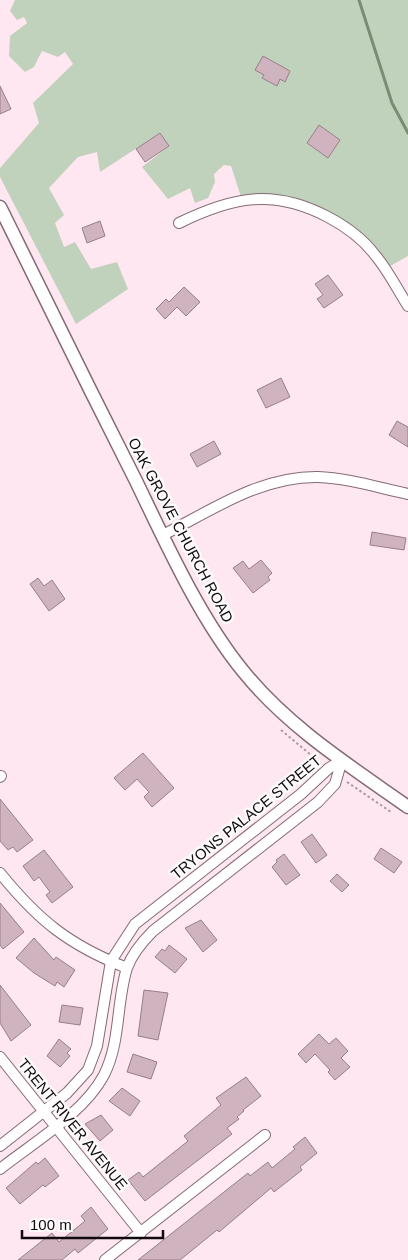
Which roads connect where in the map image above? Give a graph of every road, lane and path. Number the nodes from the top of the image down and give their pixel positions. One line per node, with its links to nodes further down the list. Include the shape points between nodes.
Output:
1 (0, 207): 5 (main road, OAK GROVE CHURCH ROAD)
2 (179, 223): 3 (street, via 208,209 254,198 299,204 336,221 357,236 376,255)
3 (408, 306)
4 (408, 494): 5 (street, via 346,480 318,477 287,480 252,489)
5 (163, 535): 8 (main road, OAK GROVE CHURCH ROAD, via 215,632 243,671 275,706)
6 (282, 730): 7 (path)
7 (317, 760)
8 (342, 760): 10 (main road, OAK GROVE CHURCH ROAD); 12 (street, TRYONS PALACE STREET); 13 (street, TRYONS PALACE STREET, via 335,784 318,802)
9 (347, 782): 11 (path)
10 (408, 807)
11 (391, 812)
12 (228, 850): 13 (street); 15 (street, TRYONS PALACE STREET, via 135,924)
13 (239, 864): 16 (street, TRYONS PALACE STREET, via 153,930 141,942)
14 (0, 873): 15 (street, via 44,922 62,936)
15 (111, 961): 16 (street); 18 (street, TRYONS PALACE STREET, via 97,1046 88,1070)
16 (127, 968): 19 (street, TRYONS PALACE STREET, via 114,1050 104,1075 85,1102)
17 (0, 1057): 18 (street, TRENT RIVER AVENUE)
18 (44, 1112): 19 (street, TRENT RIVER AVENUE); 21 (street, TRYONS PALACE STREET)
19 (56, 1125): 22 (street, TRYONS PALACE STREET); 23 (street, TRENT RIVER AVENUE)
20 (264, 1135): 23 (street)
21 (0, 1146)
22 (0, 1169)
23 (141, 1233): 24 (street)
24 (105, 1260)

